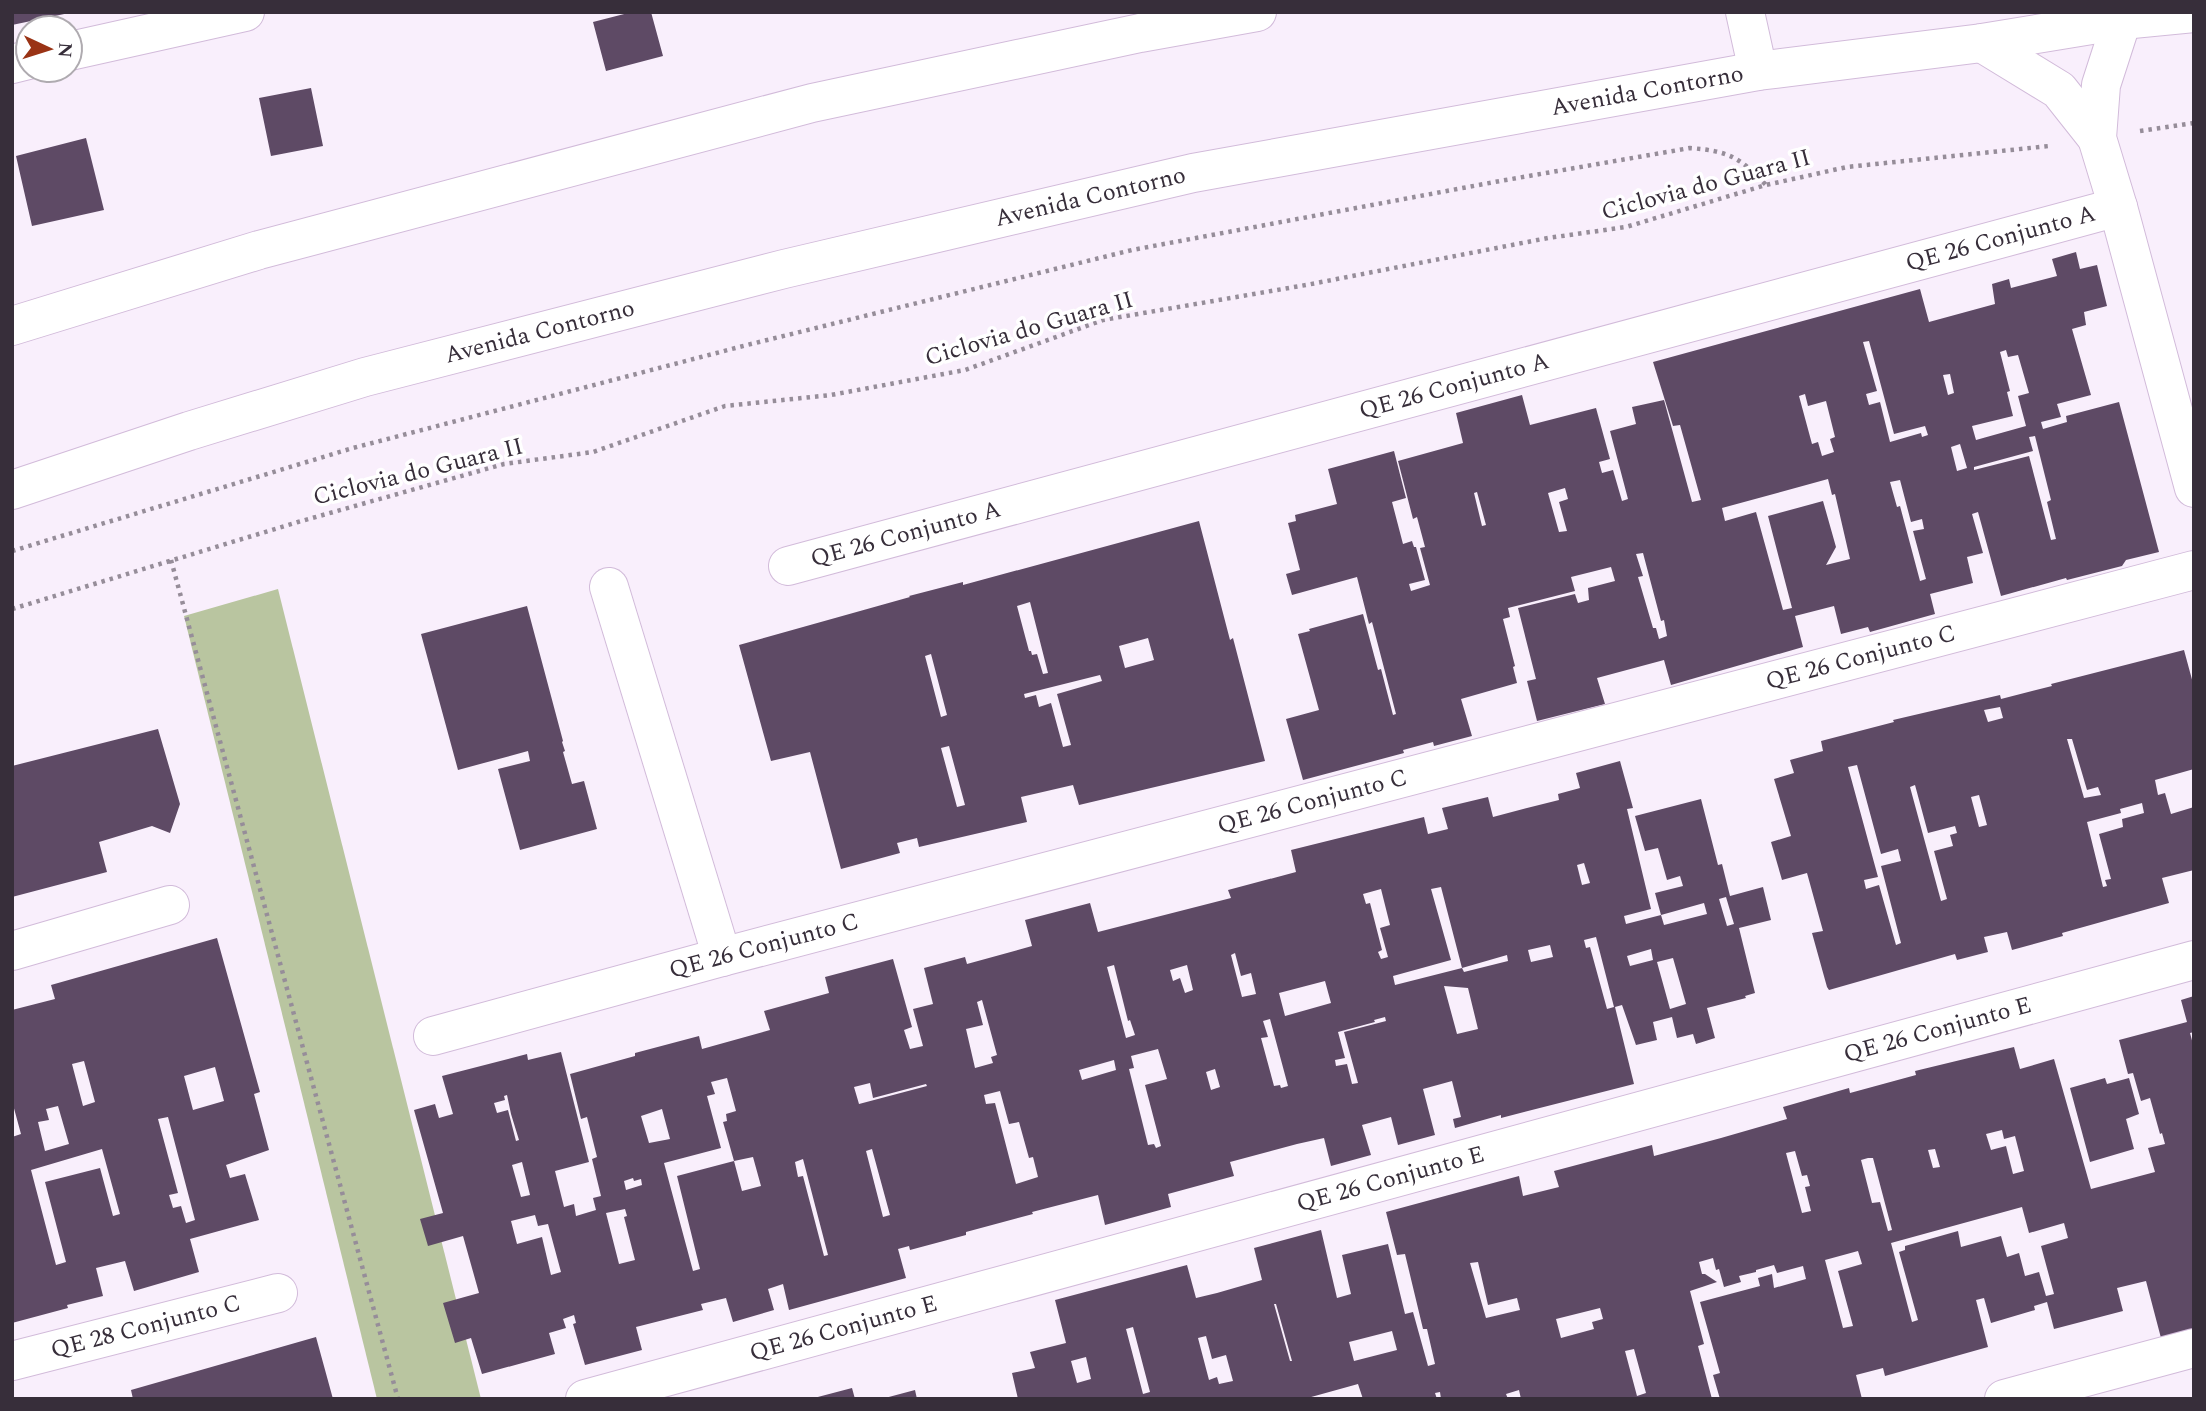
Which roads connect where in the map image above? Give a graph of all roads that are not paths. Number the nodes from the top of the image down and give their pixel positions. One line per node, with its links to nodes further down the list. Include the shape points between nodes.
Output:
1 (245, 12): 7 (street)
2 (1257, 12): 11 (street, via 812,103 259,250)
3 (1745, 12): 8 (street)
4 (2194, 13): 5 (street, Avenida Contorno)
5 (2122, 20): 6 (street, Avenida Contorno); 9 (street, via 2101,85)
6 (1982, 43): 8 (street, Avenida Contorno); 9 (street, via 2059,90)
7 (84, 48)
8 (1758, 71): 14 (street, Avenida Contorno, via 1194,173 797,266 365,377)
9 (2097, 138): 10 (street)
10 (2118, 207): 12 (street); 15 (street, QE 26 Conjunto A)
11 (12, 326)
12 (2180, 382): 13 (street)
13 (2194, 488)
14 (12, 490)
15 (788, 566)
16 (2194, 570): 20 (street, QE 26 Conjunto C)
17 (609, 587): 20 (street)
18 (170, 905): 19 (street)
19 (12, 951)
20 (722, 957): 22 (street, QE 26 Conjunto C)
21 (2194, 960): 26 (street, QE 26 Conjunto E)
22 (433, 1036)
23 (278, 1293): 25 (street, QE 28 Conjunto C)
24 (2194, 1348): 27 (street)
25 (12, 1361)
26 (585, 1399)
27 (2004, 1399)

